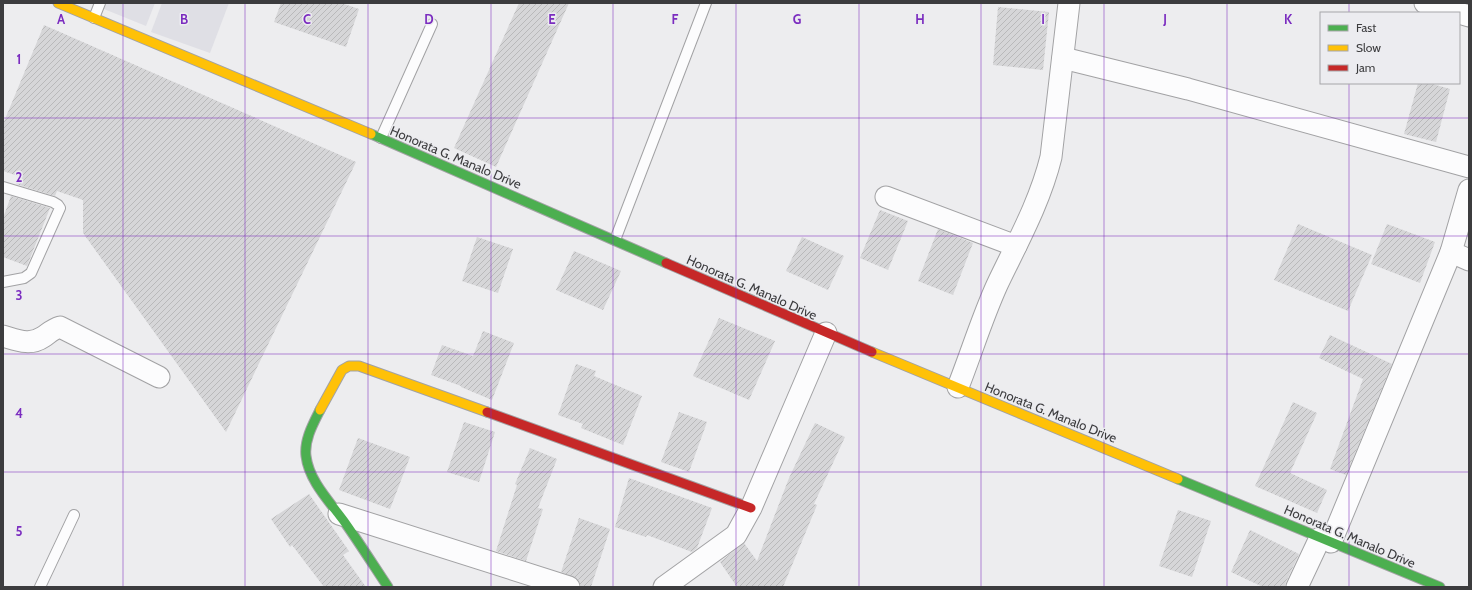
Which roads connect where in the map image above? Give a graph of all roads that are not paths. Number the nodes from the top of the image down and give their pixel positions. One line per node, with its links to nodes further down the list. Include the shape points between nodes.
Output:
1 (58, 3): 7 (street, Honorata G. Manalo Drive)
2 (100, 3): 7 (lane)
3 (706, 3): 15 (lane)
4 (1069, 3): 9 (street)
5 (1425, 3): 6 (street)
6 (1455, 12)
7 (94, 18): 10 (street, Honorata G. Manalo Drive)
8 (432, 24): 10 (lane)
9 (1063, 58): 11 (street, via 1188,89); 16 (street, via 1047,172)
10 (381, 138): 15 (street, Honorata G. Manalo Drive)
11 (1469, 167)
12 (3, 187): 18 (lane, via 53,202 60,208 31,273 24,278)
13 (1469, 190): 17 (street)
14 (886, 197): 16 (street)
15 (615, 240): 19 (street, Honorata G. Manalo Drive)
16 (1016, 246): 22 (street, via 996,287)
17 (1460, 256): 26 (street)
18 (3, 282)
19 (826, 333): 22 (street, Honorata G. Manalo Drive); 23 (street)
20 (3, 336): 21 (street, via 22,342 34,342 60,327)
21 (159, 377)
22 (958, 388): 26 (street, Honorata G. Manalo Drive)
23 (751, 508): 24 (street, via 354,366 342,370 315,422 305,448 306,459 312,473); 30 (street, via 736,535)
24 (339, 514): 28 (street); 29 (street)
25 (74, 515): 27 (lane)
26 (1326, 540): 31 (street); 32 (street, Honorata G. Manalo Drive)
27 (40, 587)
28 (388, 587)
29 (569, 587)
30 (664, 587)
31 (1297, 587)
32 (1440, 587)

